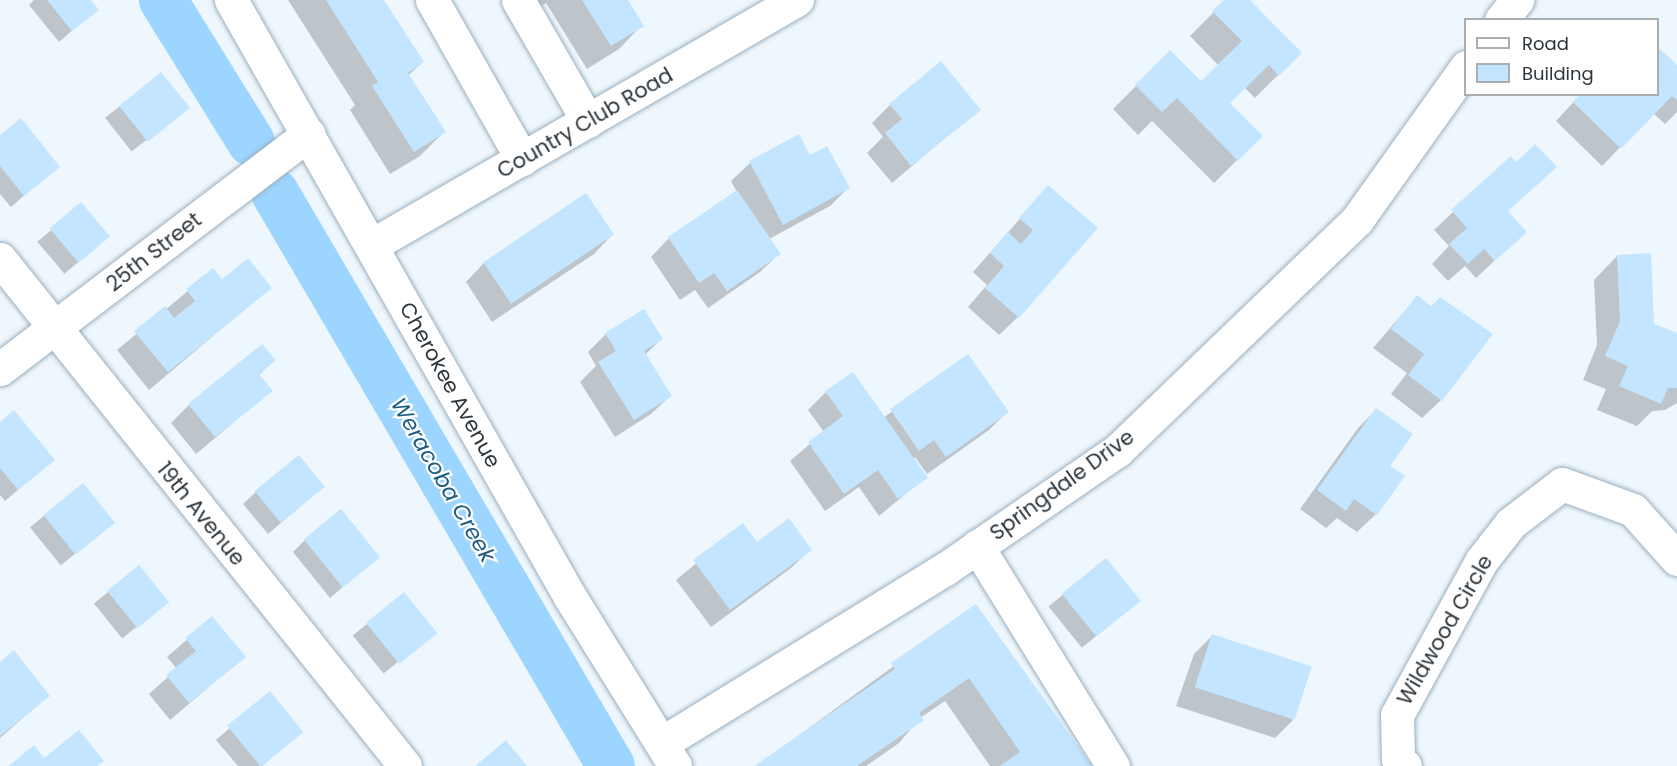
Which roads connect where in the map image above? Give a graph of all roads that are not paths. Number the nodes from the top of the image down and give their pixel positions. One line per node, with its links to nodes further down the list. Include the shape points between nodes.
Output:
1 (231, 0): 9 (street, Cherokee Avenue)
2 (432, 0): 10 (street)
3 (518, 0): 8 (street)
4 (797, 0): 8 (street, Country Club Road)
5 (1516, 0): 6 (street)
6 (1502, 18)
7 (1464, 70): 15 (street, Springdale Drive, via 1357,220 1224,351 1117,451)
8 (588, 122): 10 (street, Country Club Road)
9 (309, 134): 11 (street, Cherokee Avenue); 13 (street, 25th Street)
10 (522, 159): 11 (street, Country Club Road)
11 (372, 245): 17 (street, Cherokee Avenue, via 570,597)
12 (0, 259): 13 (street, 19th Avenue)
13 (53, 330): 14 (street, 25th Street); 18 (street, 19th Avenue)
14 (0, 369)
15 (977, 546): 17 (street, Springdale Drive); 19 (street)
16 (1677, 559): 20 (street, Wildwood Circle, via 1633,510 1562,484 1511,523 1482,560 1397,715 1398,759)
17 (668, 755)
18 (405, 766)
19 (1113, 766)
20 (1405, 766)

